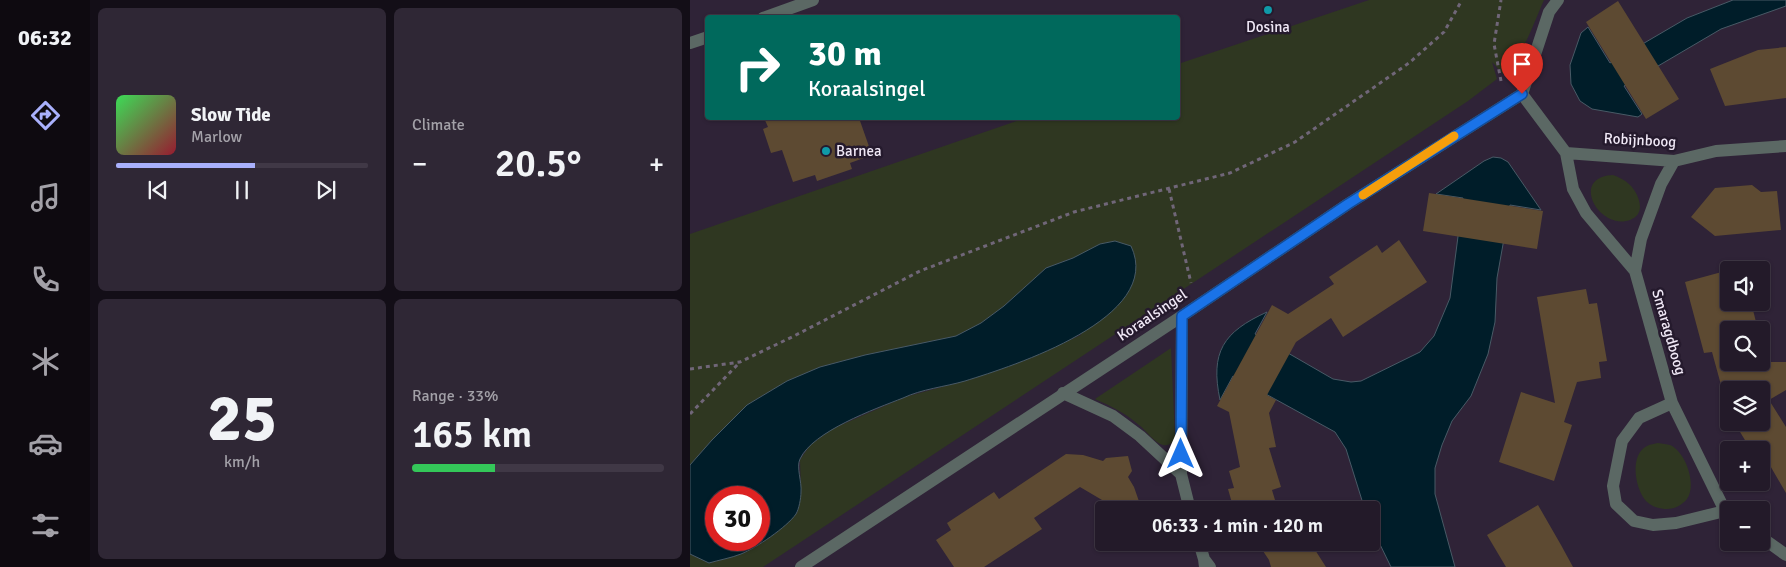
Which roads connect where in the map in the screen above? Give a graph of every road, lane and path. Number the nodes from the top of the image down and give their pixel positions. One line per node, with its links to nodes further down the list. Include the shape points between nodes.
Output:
1 (813, 0): 5 (street)
2 (1462, 0): 13 (path, via 1444,32 1409,63 1295,142 1230,174)
3 (1502, 0): 9 (path, via 1494,44)
4 (1558, 0): 8 (street, via 1549,12)
5 (771, 15)
6 (705, 38): 7 (street)
7 (690, 43)
8 (1522, 94): 9 (street, Koraalsingel); 11 (street)
9 (1508, 102): 15 (street, Koraalsingel)
10 (1786, 146): 12 (street, Robijnboog, via 1716,151)
11 (1566, 153): 12 (street, Robijnboog); 14 (street, Smaragdboog, via 1573,189 1586,213)
12 (1674, 161): 14 (street, Smaragdboog, via 1661,184 1641,239)
13 (1169, 189): 15 (path); 17 (path, via 1074,212 920,271)
14 (1634, 271): 20 (street, Smaragdboog)
15 (1196, 305): 16 (street, Koraalsingel)
16 (1182, 316): 19 (street, Koraalsingel); 22 (street)
17 (740, 362): 18 (path); 21 (path)
18 (690, 370)
19 (1063, 393): 22 (street, via 1113,416 1140,436); 30 (street, Koraalsingel)
20 (1672, 402): 24 (street, Smaragdboog); 25 (street, Smaragdboog, via 1639,418 1622,441 1613,486 1616,504 1634,521 1652,525)
21 (690, 414)
22 (1180, 474): 23 (street)
23 (1188, 501)
24 (1722, 501)
25 (1720, 514)
26 (1770, 543): 28 (street)
27 (1202, 551): 29 (street)
28 (1786, 555)
29 (1206, 564)
30 (802, 567)

